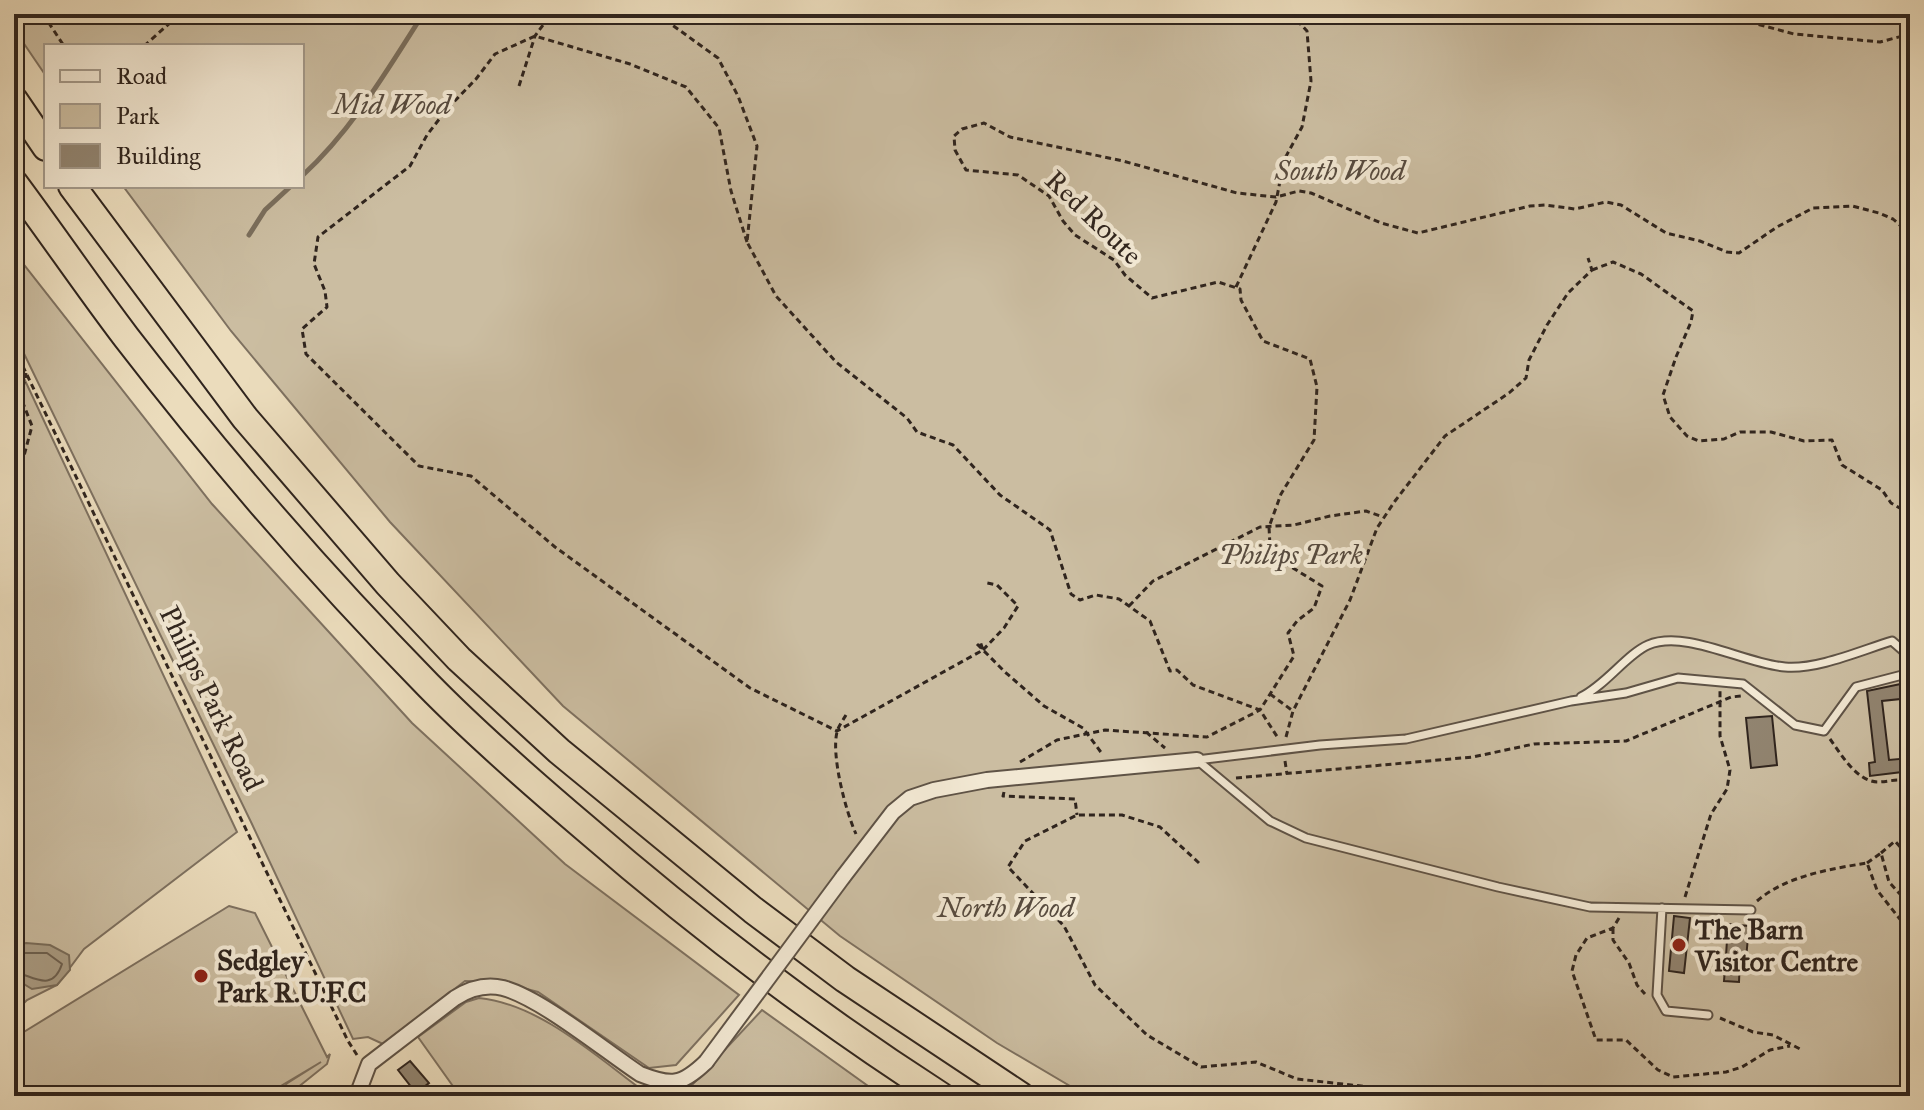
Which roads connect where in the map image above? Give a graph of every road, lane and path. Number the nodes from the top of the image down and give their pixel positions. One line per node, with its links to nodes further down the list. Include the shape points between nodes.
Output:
1 (43, 14): 9 (path)
2 (180, 14): 10 (path)
3 (551, 14): 8 (path)
4 (657, 14): 18 (path, via 718,58 743,108 757,146)
5 (1291, 14): 16 (path, via 1307,31 1311,81 1302,127 1284,160)
6 (1720, 14): 7 (path, via 1794,34 1880,42)
7 (1910, 34)
8 (535, 36): 11 (path); 18 (path, via 686,87 719,128); 22 (path, via 495,54 440,117 410,166 318,237 314,264)
9 (63, 44)
10 (146, 44)
11 (519, 86)
12 (14, 100): 13 (highway)
13 (44, 144)
14 (14, 183): 79 (highway, via 127,337 267,510 430,687 670,901 806,1006)
15 (73, 188): 80 (highway, via 245,418 459,659 559,751 753,910 845,979)
16 (1276, 197): 17 (path, Red Route, via 1311,193 1418,233 1530,206 1575,209 1606,202 1621,205 1666,233 1739,253 1813,208 1852,206 1879,213); 21 (path); 21 (path, Red Route, via 1237,193 1010,137 984,123 954,136 966,170 1018,175 1049,196 1075,235 1114,260 1152,298 1218,282)
17 (1910, 234)
18 (747, 242): 31 (path, via 776,296 836,362 907,418 917,432 953,445 1000,495 1050,530 1071,594 1080,600 1096,595 1119,599)
19 (1588, 258): 20 (path)
20 (1592, 270): 27 (path, via 1613,262 1641,274 1693,311 1663,395 1670,417 1687,436 1699,441 1771,432 1804,441 1832,440 1842,465); 28 (path, via 1568,293 1547,325 1526,378 1445,436)
21 (1236, 287): 29 (path, via 1263,341 1310,359 1317,387 1314,440 1281,494)
22 (327, 307): 23 (path); 45 (path, via 302,329 306,354 409,459 419,466 471,476 555,547 750,688)
23 (331, 314)
24 (14, 348): 25 (path, Philips Park Road)
25 (26, 373): 26 (path, via 21,398 32,426); 76 (path, Philips Park Road, via 348,1041)
26 (14, 493)
27 (1910, 514)
28 (1384, 518): 29 (path, via 1366,511); 43 (path, via 1350,600)
29 (1270, 526): 31 (path, via 1153,581); 38 (path, via 1270,546 1285,563 1322,586 1314,608 1288,633 1294,656)
30 (987, 583): 34 (path, via 997,585 1018,606)
31 (1129, 606): 42 (path, via 1150,621 1170,671)
32 (1910, 642): 35 (lane)
33 (979, 643): 34 (path)
34 (983, 650): 45 (path); 48 (path, via 1044,706)
35 (1907, 654): 36 (lane); 40 (lane, via 1892,641 1807,666 1784,667 1674,639 1647,645 1594,690)
36 (1908, 674): 46 (lane, via 1856,687)
37 (1722, 682): 40 (lane, via 1678,678); 41 (path); 46 (lane, via 1743,684 1795,725)
38 (1269, 693): 42 (path); 43 (path)
39 (1731, 697): 41 (path)
40 (1571, 701): 50 (lane, via 1406,739)
41 (1719, 702): 53 (path, via 1626,741 1534,744 1473,757); 65 (path, via 1720,736 1730,770 1727,789 1711,814)
42 (1260, 710): 43 (path, via 1284,748); 47 (path, via 1207,737)
43 (1293, 711)
44 (846, 715): 45 (path)
45 (837, 731): 60 (path, via 836,758 847,815)
46 (1824, 731): 56 (path, via 1852,769 1873,783)
47 (1146, 732): 48 (path); 49 (path)
48 (1087, 733): 52 (path); 54 (path, via 1057,740 1014,765)
49 (1180, 760): 50 (street); 52 (street)
50 (1197, 760): 55 (lane)
51 (1286, 766): 53 (path)
52 (1112, 768): 54 (street)
53 (1287, 774): 55 (path)
54 (1008, 779): 58 (path, via 1003,796 1075,799); 60 (street, via 910,798)
55 (1223, 780): 67 (lane, via 1270,821 1306,838 1590,907)
56 (1910, 783)
57 (1910, 812): 59 (path)
58 (1077, 815): 63 (path, via 1122,815 1160,827); 81 (path, via 1025,841 1008,867 1064,926 1095,985 1147,1035 1201,1067 1256,1062 1297,1079)
59 (1910, 818)
60 (863, 848): 76 (street, bridge, via 692,1076 677,1082 640,1074 537,1004 503,988 486,987 455,998)
61 (1881, 853): 62 (path, via 1895,841); 64 (path); 66 (path, via 1889,882)
62 (1910, 858)
63 (1199, 863)
64 (1867, 863): 69 (path, via 1826,870 1769,891); 71 (path, via 1877,890)
65 (1684, 901)
66 (1910, 905)
67 (1624, 907): 68 (lane); 70 (path)
68 (1662, 908): 69 (lane); 72 (lane, via 1657,995)
69 (1751, 910)
70 (1613, 928): 72 (path, via 1613,940 1637,985); 74 (path, via 1587,938 1572,971 1596,1040 1626,1040 1673,1077 1726,1072)
71 (1910, 932)
72 (1666, 1011): 73 (lane)
73 (1708, 1015): 74 (path, via 1773,1035)
74 (1790, 1046): 75 (path)
75 (1802, 1050)
76 (366, 1068): 78 (street)
77 (1503, 1090): 82 (path)
78 (355, 1095)
79 (941, 1096)
80 (1021, 1096)
81 (1423, 1096)
82 (1524, 1096)

